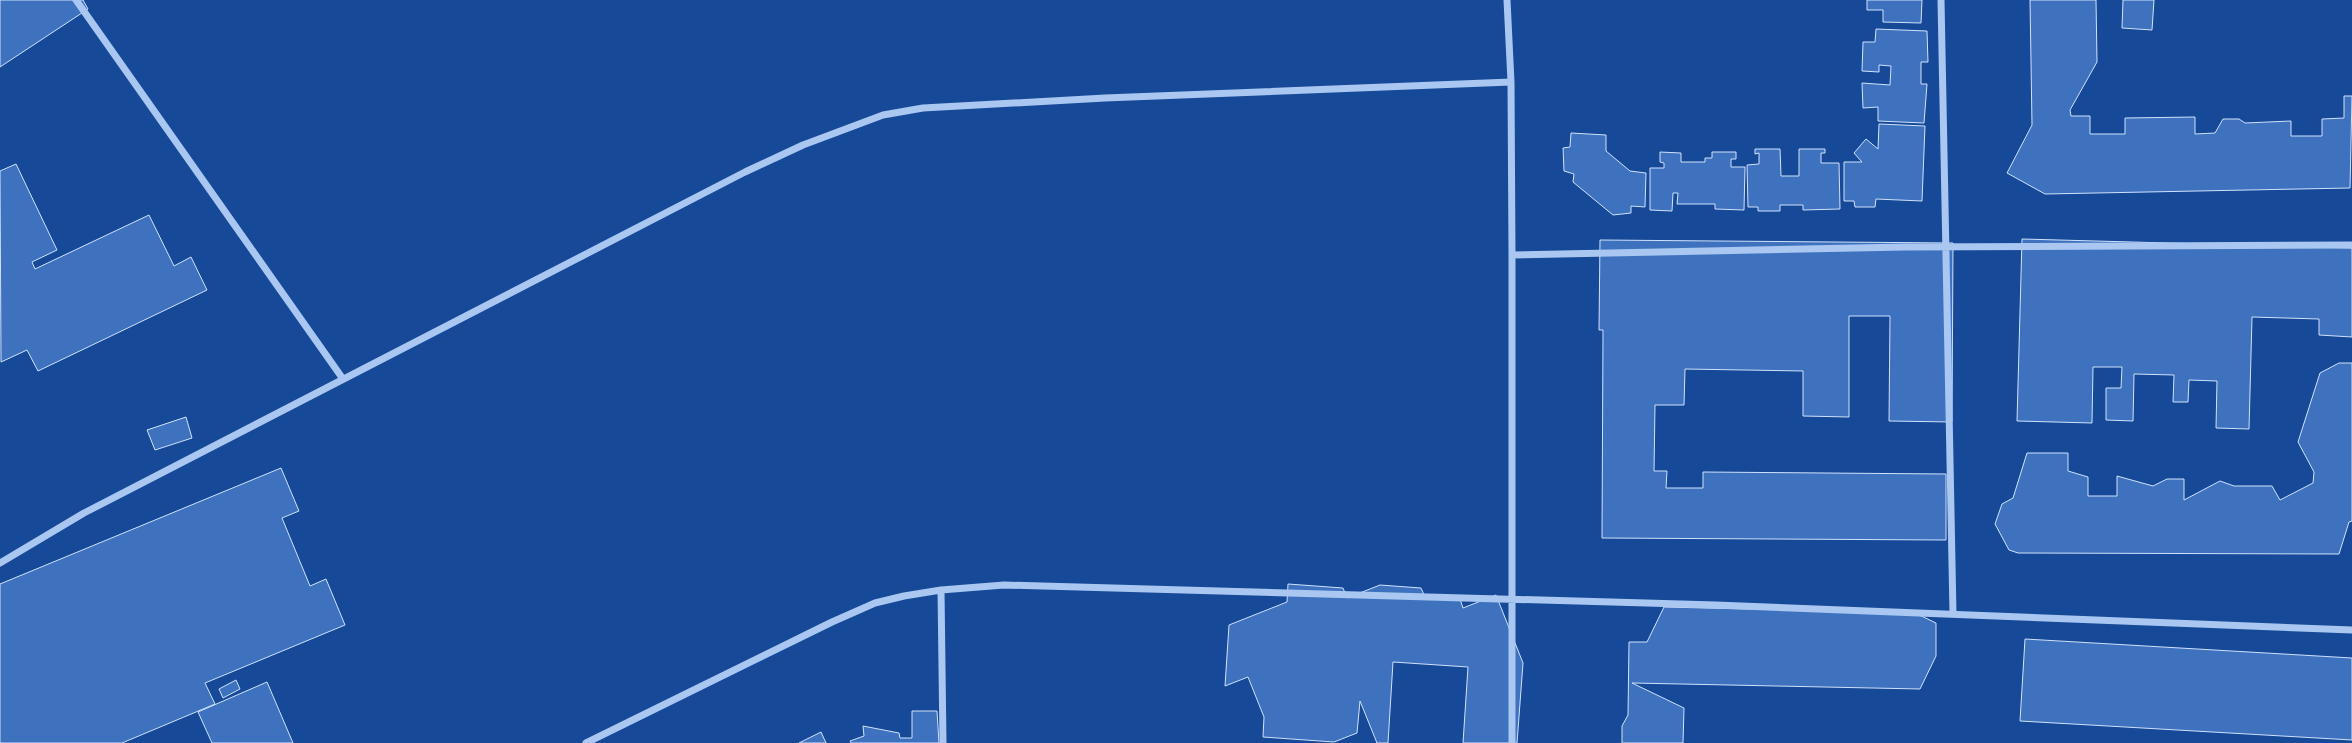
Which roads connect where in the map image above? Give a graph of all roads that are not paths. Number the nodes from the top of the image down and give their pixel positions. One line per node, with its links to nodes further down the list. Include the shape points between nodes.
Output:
1 (76, 0): 8 (street)
2 (1507, 0): 4 (street)
3 (1941, 0): 6 (street)
4 (1511, 82): 7 (street); 8 (street, via 1018,102 923,108 883,115 804,145 744,172)
5 (2352, 245): 6 (street)
6 (1944, 247): 7 (street); 12 (street)
7 (1512, 255): 11 (street)
8 (343, 379): 9 (street, via 84,514)
9 (0, 563)
10 (941, 590): 11 (street, via 1004,585); 14 (street, via 875,603); 15 (street)
11 (1513, 598): 12 (street); 16 (street)
12 (1953, 614): 13 (street)
13 (2352, 630)
14 (586, 743)
15 (943, 743)
16 (1512, 743)

